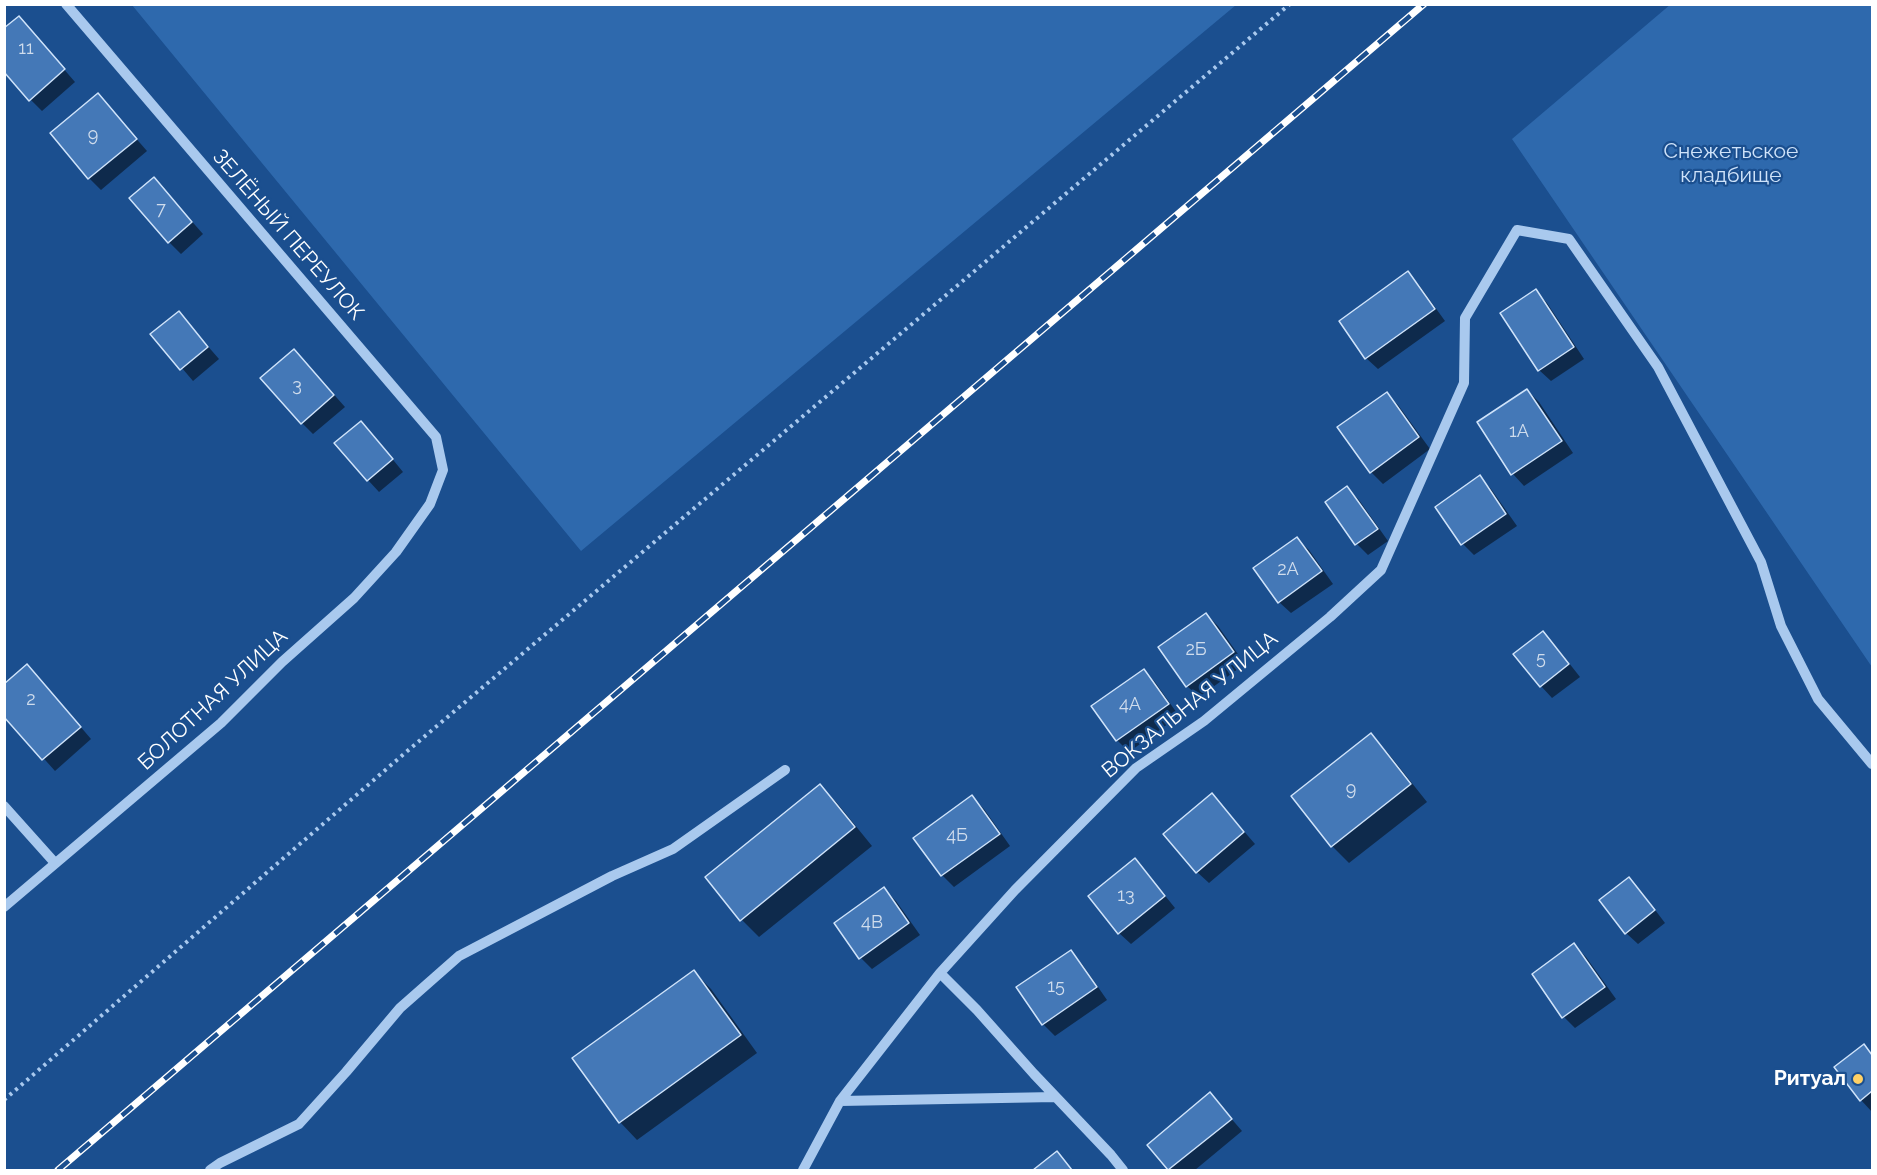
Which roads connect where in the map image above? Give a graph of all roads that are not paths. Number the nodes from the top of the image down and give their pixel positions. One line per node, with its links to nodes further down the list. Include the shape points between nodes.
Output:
1 (66, 4): 2 (street, ЗЕЛЁНЫЙ ПЕРЕУЛОК, via 436,437 443,470)
2 (430, 504): 6 (street, БОЛОТНАЯ УЛИЦА, via 396,552 354,598 221,723)
3 (1872, 764): 8 (street, ВОКЗАЛЬНАЯ УЛИЦА, via 1818,699 1781,626 1761,562 1658,367 1569,239 1517,230 1465,318 1464,383 1381,570 1330,618 1204,720 1136,768 1015,890)
4 (785, 771): 11 (street, via 673,849 612,876 459,956 400,1008 299,1124)
5 (4, 806): 6 (street)
6 (55, 863): 7 (street, БОЛОТНАЯ УЛИЦА)
7 (4, 907)
8 (940, 973): 9 (street); 10 (street, ВОКЗАЛЬНАЯ УЛИЦА)
9 (1055, 1097): 10 (street); 13 (street)
10 (840, 1101): 12 (street, ВОКЗАЛЬНАЯ УЛИЦА)
11 (210, 1170)
12 (803, 1170)
13 (1123, 1170)

